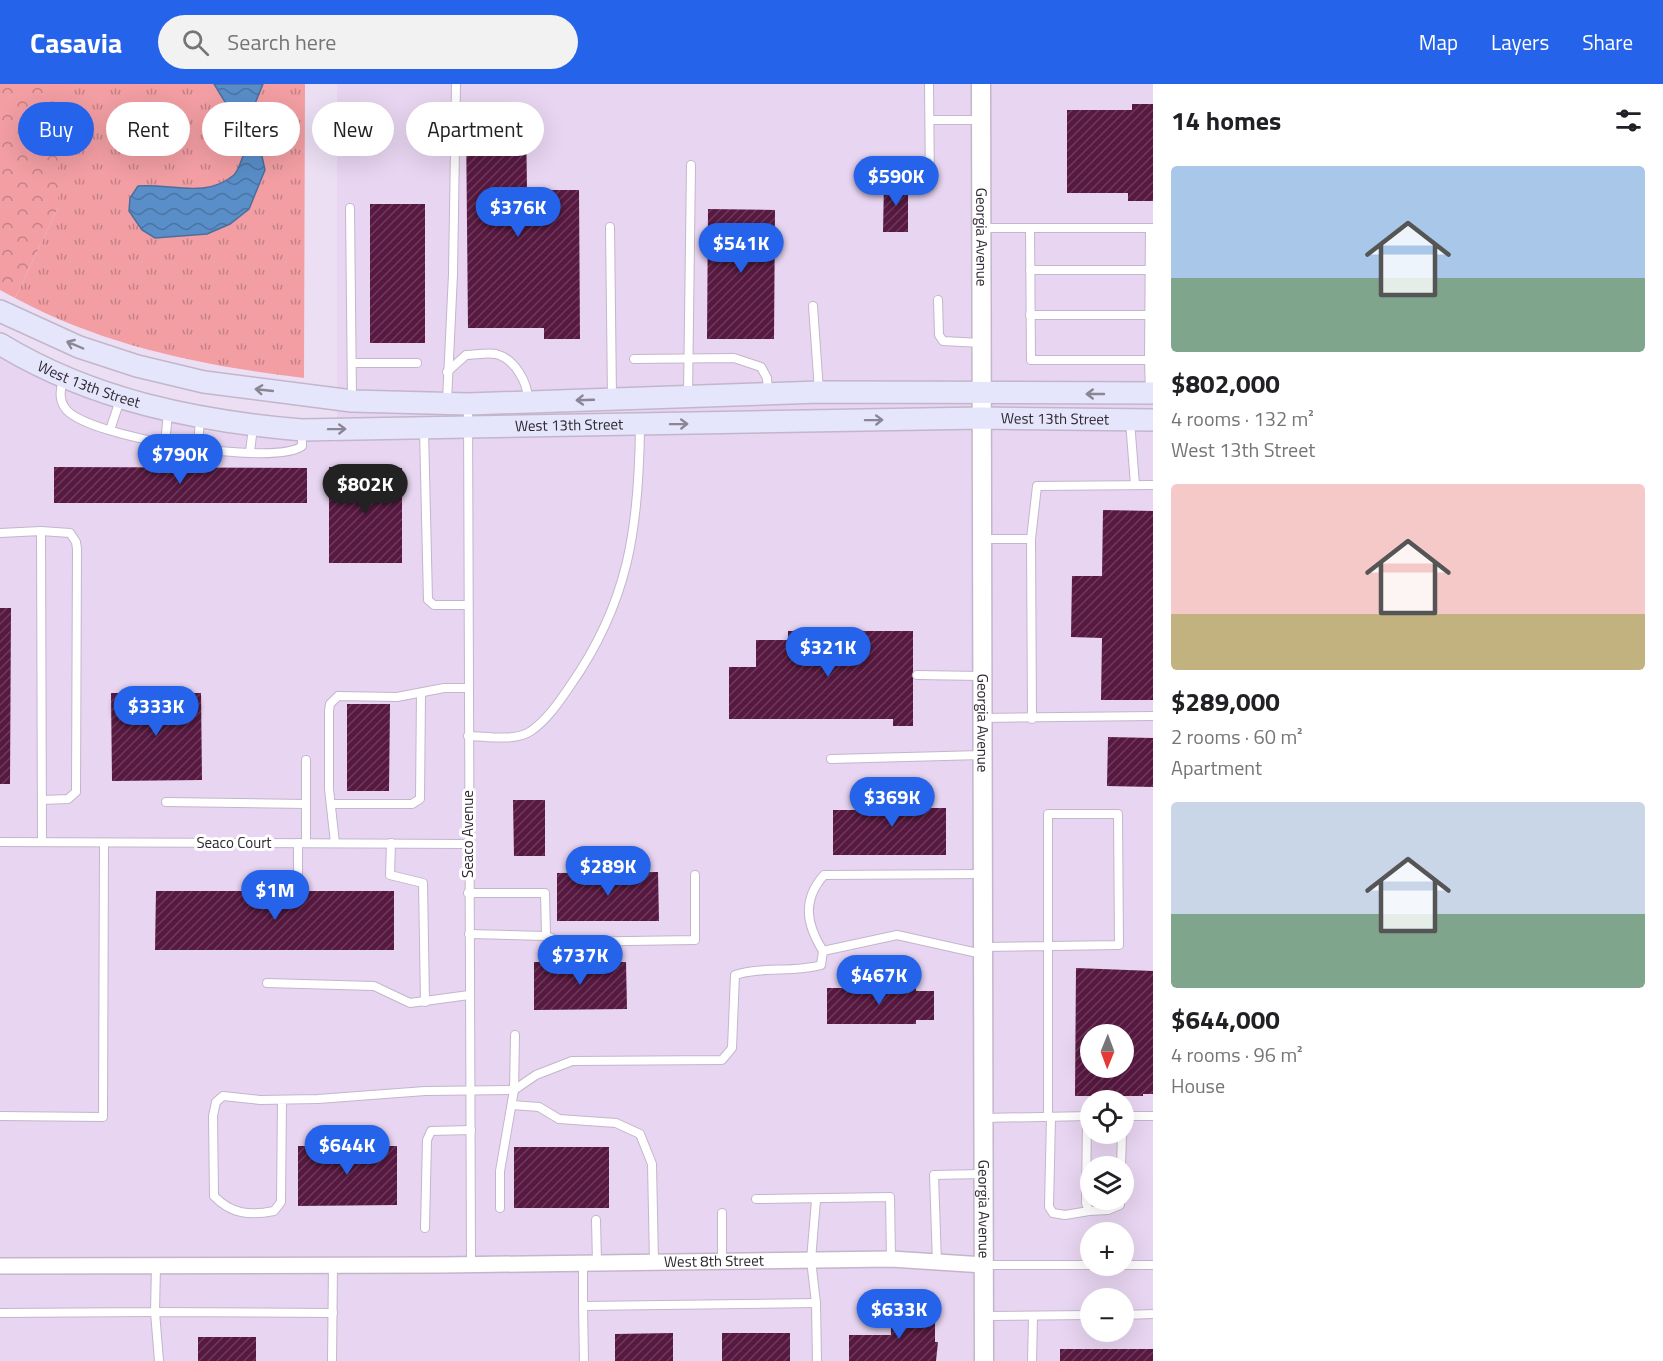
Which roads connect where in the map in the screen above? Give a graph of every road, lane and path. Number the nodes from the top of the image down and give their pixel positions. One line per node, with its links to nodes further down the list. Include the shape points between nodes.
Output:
1 (456, 84): 27 (lane)
2 (928, 84): 4 (lane)
3 (981, 84): 5 (street, Georgia Avenue)
4 (930, 120): 5 (lane); 7 (lane)
5 (981, 120): 10 (street, Georgia Avenue)
6 (691, 165): 22 (lane)
7 (930, 186)
8 (350, 208): 25 (lane)
9 (610, 227): 35 (lane)
10 (981, 228): 11 (lane); 20 (street, Georgia Avenue)
11 (1030, 228): 12 (lane); 13 (lane)
12 (1151, 228): 14 (lane)
13 (1030, 270): 14 (lane); 18 (lane)
14 (1150, 270): 19 (lane)
15 (938, 300): 20 (lane, via 939,335 943,341)
16 (813, 306): 29 (lane)
17 (0, 311): 36 (main road, West 13th Street, one-way to 17, via 204,382 137,366 79,347)
18 (1030, 315): 19 (lane); 24 (lane, via 1031,360)
19 (1149, 315): 24 (lane)
20 (981, 343): 32 (street, Georgia Avenue)
21 (0, 344): 28 (main road, West 13th Street)
22 (689, 358): 23 (lane); 31 (lane, via 734,358 761,367 767,378); 33 (lane)
23 (634, 359)
24 (1151, 360): 30 (lane)
25 (351, 363): 26 (lane); 36 (lane)
26 (417, 363)
27 (447, 372): 37 (lane, via 466,355 497,354 519,372 528,386); 38 (lane)
28 (64, 376): 34 (main road, West 13th Street); 49 (lane, via 60,397 66,410 84,422)
29 (819, 392): 31 (main road, West 13th Street); 32 (main road, West 13th Street)
30 (1151, 393): 32 (main road, West 13th Street, one-way to 32)
31 (768, 394): 33 (main road, West 13th Street)
32 (981, 394): 41 (street, Georgia Avenue)
33 (688, 396): 35 (main road, West 13th Street)
34 (120, 398): 40 (main road, West 13th Street); 49 (lane)
35 (612, 399): 37 (main road, West 13th Street, one-way to 37)
36 (352, 401): 38 (main road, West 13th Street)
37 (528, 402): 39 (main road, West 13th Street)
38 (447, 403): 39 (main road, West 13th Street)
39 (468, 404): 48 (lane, Seaco Avenue)
40 (168, 411): 42 (main road, West 13th Street); 51 (lane)
41 (981, 418): 43 (main road, West 13th Street); 45 (main road, West 13th Street, one-way to 41); 58 (street, Georgia Avenue)
42 (200, 419): 46 (main road, West 13th Street); 52 (lane)
43 (1130, 420): 44 (main road, West 13th Street); 54 (lane)
44 (1153, 420)
45 (640, 425): 48 (main road, West 13th Street); 68 (lane, via 636,519 628,562 591,656 553,709 530,732 509,737)
46 (253, 426): 50 (main road, West 13th Street); 53 (lane)
47 (424, 428): 48 (main road, West 13th Street); 50 (main road, West 13th Street, one-way to 47); 60 (lane, via 429,600 434,605)
48 (468, 428): 60 (lane, Seaco Avenue)
49 (110, 430): 51 (lane)
50 (303, 430): 53 (lane, via 302,446 295,452)
51 (165, 444): 52 (lane)
52 (198, 447): 53 (lane)
53 (250, 452)
54 (1135, 485): 55 (lane); 59 (lane, via 1037,486)
55 (1153, 485)
56 (41, 531): 57 (lane); 72 (lane); 72 (lane, via 70,533 77,549 76,792 68,799)
57 (0, 533)
58 (982, 539): 59 (lane); 62 (street, Georgia Avenue)
59 (1031, 539): 67 (lane)
60 (468, 605): 63 (lane, Seaco Avenue)
61 (917, 675): 62 (lane)
62 (981, 676): 66 (street, Georgia Avenue)
63 (468, 688): 64 (lane); 68 (lane, Seaco Avenue)
64 (421, 693): 75 (lane, via 397,697 338,696 334,700 329,711); 75 (lane, via 420,800 412,804)
65 (1153, 716): 67 (lane)
66 (982, 718): 67 (lane); 69 (street, Georgia Avenue)
67 (1032, 719)
68 (468, 736): 82 (lane, Seaco Avenue)
69 (983, 755): 70 (lane); 83 (street, Georgia Avenue)
70 (831, 759)
71 (306, 760): 74 (lane)
72 (42, 800): 77 (lane)
73 (166, 802): 74 (lane)
74 (306, 804): 79 (lane)
75 (331, 804): 80 (lane)
76 (0, 842): 77 (lane, Seaco Court)
77 (42, 842): 78 (lane, Seaco Court)
78 (104, 843): 79 (lane, Seaco Court); 100 (lane, via 103,1118)
79 (302, 843): 80 (lane, Seaco Court); 85 (lane)
80 (335, 843): 81 (lane, Seaco Court)
81 (391, 843): 82 (lane, Seaco Court); 94 (lane, via 390,875 423,883)
82 (468, 844): 86 (lane, Seaco Avenue)
83 (983, 874): 90 (lane, via 824,875 813,887 807,909 812,933); 91 (street, Georgia Avenue)
84 (695, 875): 88 (lane, via 695,940 562,942)
85 (298, 889)
86 (468, 893): 87 (lane, Seaco Avenue); 88 (lane, via 545,893)
87 (469, 934): 88 (lane); 93 (lane, Seaco Avenue)
88 (546, 936)
89 (1048, 946): 89 (lane, via 1119,945 1118,814 1048,814); 91 (lane); 104 (lane)
90 (823, 951): 91 (lane, via 897,935); 97 (lane, via 821,964 808,968 735,975 732,1048 722,1060 572,1061 536,1075)
91 (983, 951): 105 (street, Georgia Avenue)
92 (267, 983): 94 (lane, via 374,986 403,1002)
93 (469, 995): 94 (lane); 96 (lane, Seaco Avenue)
94 (425, 1002)
95 (515, 1035): 97 (lane)
96 (470, 1090): 97 (lane); 98 (lane); 106 (lane, Seaco Avenue)
97 (514, 1090): 99 (lane)
98 (282, 1100): 98 (lane, via 224,1096 216,1102 214,1196 223,1206 239,1213 274,1211 281,1202)
99 (512, 1105): 111 (lane, via 500,1171); 120 (lane, via 539,1107 560,1119 625,1125 640,1134 652,1164)
100 (0, 1116)
101 (1080, 1116): 104 (lane)
102 (1134, 1116): 103 (lane)
103 (1153, 1116)
104 (1049, 1117): 105 (lane); 113 (lane, via 1049,1207 1053,1213 1065,1215)
105 (984, 1118): 108 (street, Georgia Avenue)
106 (471, 1130): 116 (lane, via 431,1131 427,1140); 123 (lane, Seaco Avenue)
107 (1088, 1144): 113 (lane)
108 (984, 1174): 122 (lane, via 934,1174); 125 (street, Georgia Avenue)
109 (756, 1199): 110 (lane)
110 (816, 1200): 117 (lane, via 890,1197); 118 (lane)
111 (500, 1208)
112 (1108, 1210): 113 (lane)
113 (1089, 1211)
114 (722, 1213): 119 (lane)
115 (596, 1220): 121 (lane)
116 (425, 1228)
117 (891, 1259): 118 (street, West 8th Street); 122 (street, West 8th Street)
118 (811, 1260): 119 (street, West 8th Street); 131 (lane)
119 (722, 1261): 120 (street, West 8th Street)
120 (654, 1262): 121 (street, West 8th Street)
121 (590, 1263): 123 (street, West 8th Street); 132 (lane)
122 (937, 1263): 125 (street, West 8th Street)
123 (471, 1264): 124 (street, West 8th Street)
124 (333, 1265): 130 (street, West 8th Street); 135 (lane)
125 (984, 1265): 126 (lane); 138 (street, Georgia Avenue)
126 (1080, 1265)
127 (1134, 1265): 128 (lane)
128 (1153, 1265)
129 (0, 1266): 130 (street, West 8th Street)
130 (156, 1266): 133 (lane)
131 (816, 1304): 132 (lane); 144 (lane)
132 (583, 1306): 143 (lane)
133 (155, 1312): 134 (lane); 135 (lane); 141 (lane)
134 (0, 1313)
135 (333, 1313): 142 (lane)
136 (1153, 1314): 137 (lane)
137 (1134, 1315)
138 (984, 1316): 139 (lane); 145 (street, Georgia Avenue)
139 (1033, 1316): 140 (lane); 146 (lane)
140 (1080, 1316)
141 (159, 1361)
142 (332, 1361)
143 (584, 1361)
144 (817, 1361)
145 (984, 1361)
146 (1032, 1361)

